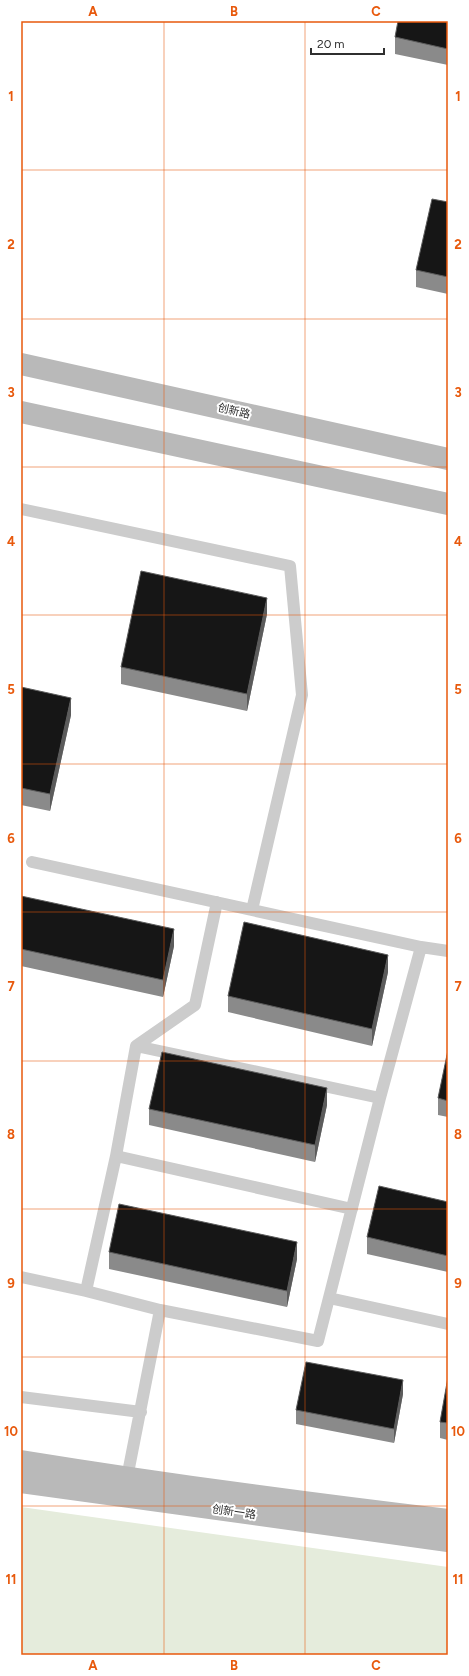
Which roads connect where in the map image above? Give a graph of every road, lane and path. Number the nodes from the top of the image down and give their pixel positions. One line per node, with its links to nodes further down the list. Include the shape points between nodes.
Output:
1 (21, 364): 3 (main road, 创新路)
2 (21, 412): 4 (main road)
3 (448, 459)
4 (448, 504)
5 (21, 509): 8 (lane, via 290,566 302,695)
6 (32, 862): 7 (lane)
7 (217, 902): 8 (lane); 11 (lane, via 195,1005)
8 (252, 910): 9 (lane)
9 (421, 947): 10 (lane); 12 (lane)
10 (448, 951)
11 (136, 1046): 12 (lane); 13 (lane)
12 (380, 1098): 14 (lane)
13 (116, 1156): 14 (lane); 16 (lane)
14 (352, 1209): 17 (lane)
15 (21, 1277): 16 (lane)
16 (86, 1291): 18 (lane)
17 (329, 1298): 18 (lane, via 318,1341); 19 (lane)
18 (160, 1310): 21 (lane)
19 (448, 1324)
20 (21, 1397): 21 (lane)
21 (141, 1412): 23 (lane)
22 (21, 1461): 23 (main road, 创新一路)
23 (127, 1478): 25 (main road, 创新一路)
24 (21, 1482): 26 (main road, 创新一路)
25 (448, 1520)
26 (448, 1542)

